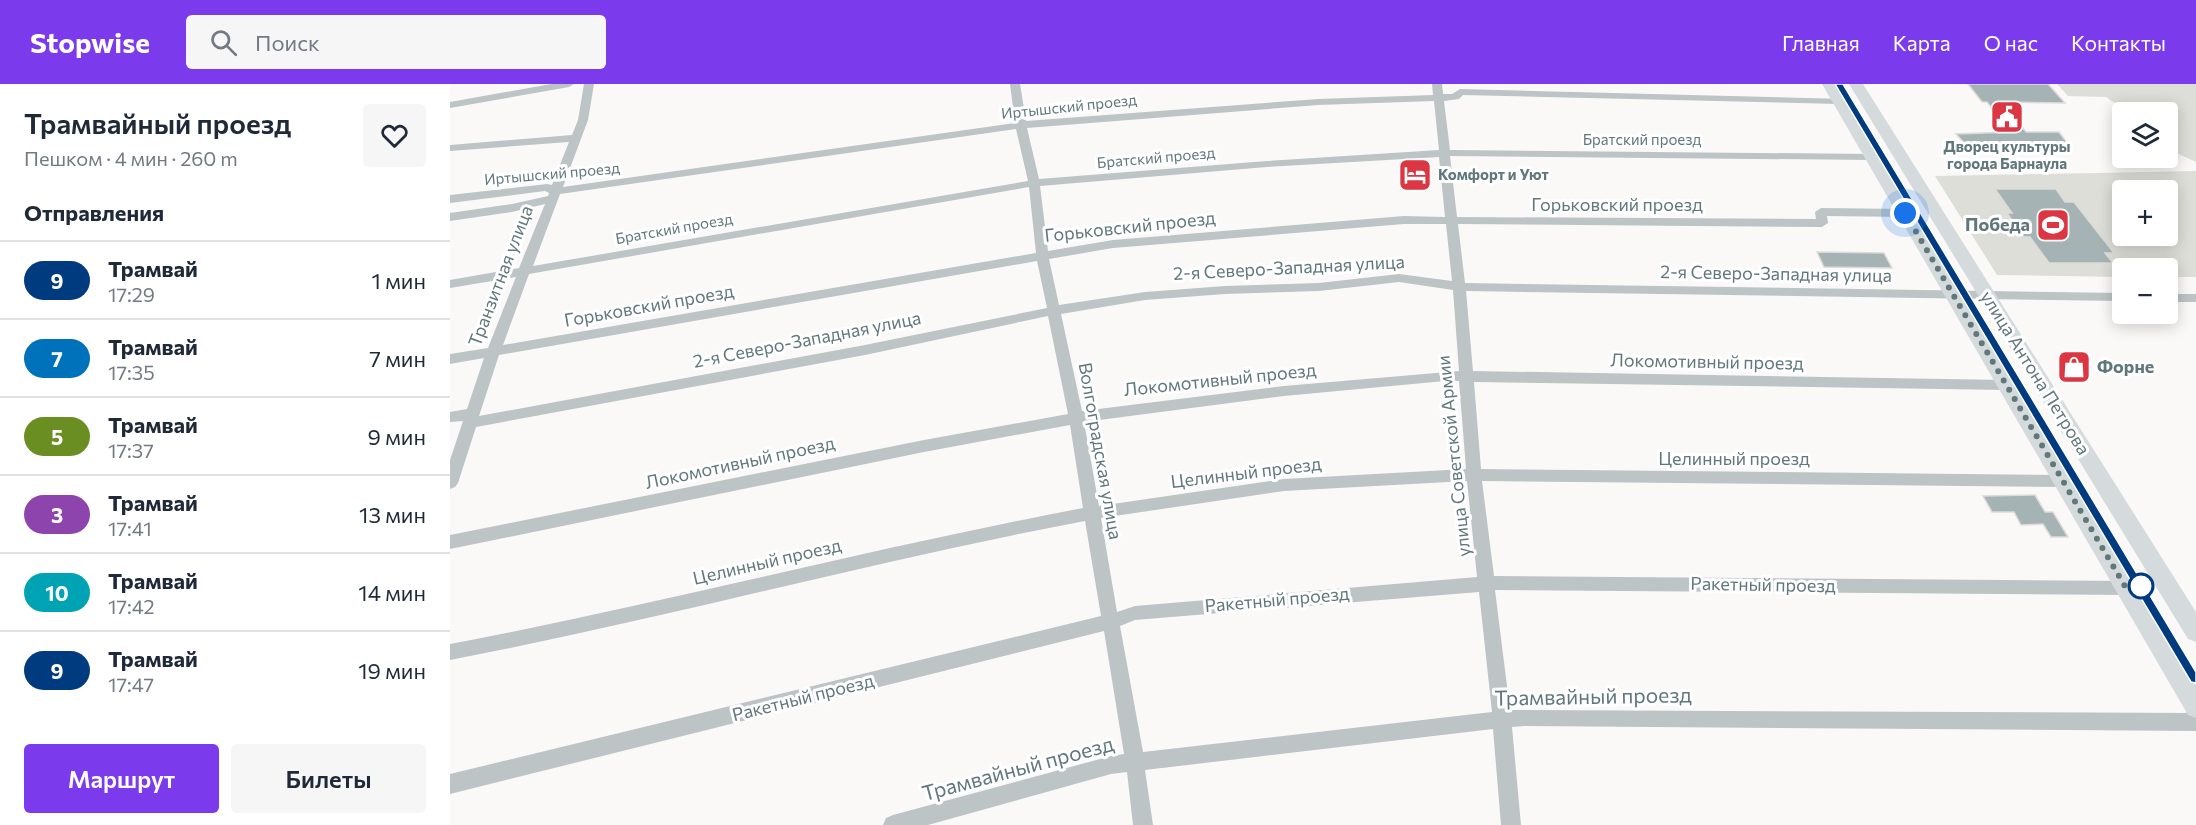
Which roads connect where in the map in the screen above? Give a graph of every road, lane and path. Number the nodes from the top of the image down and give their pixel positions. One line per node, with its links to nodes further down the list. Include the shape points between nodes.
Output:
1 (569, 84): 8 (street)
2 (589, 84): 10 (street, Транзитная улица)
3 (1015, 84): 9 (street, Волгоградская улица)
4 (1829, 84): 7 (main road, улица Антона Петрова)
5 (1856, 84): 25 (main road, улица Антона Петрова)
6 (1437, 90): 7 (street, Иртышский проезд, via 1455,97 1460,93); 9 (street, Иртышский проезд); 12 (street, улица Советской Армии)
7 (1839, 101): 13 (main road, улица Антона Петрова)
8 (450, 105)
9 (1021, 125): 14 (street, Волгоградская улица); 15 (street, Иртышский проезд)
10 (576, 138): 11 (street); 15 (street, Транзитная улица)
11 (450, 148)
12 (1445, 153): 13 (street, Братский проезд); 14 (street, Братский проезд); 19 (street, улица Советской Армии)
13 (1872, 157): 17 (main road, улица Антона Петрова)
14 (1034, 183): 20 (street, Волгоградская улица); 21 (street, Братский проезд)
15 (552, 195): 16 (street, Иртышский проезд, via 547,187); 18 (street, Иртышский проезд, via 512,208); 21 (street, Транзитная улица)
16 (450, 199)
17 (1905, 213): 19 (street, Горьковский проезд, via 1821,212 1822,223); 24 (main road, улица Антона Петрова)
18 (450, 218)
19 (1450, 219): 20 (street, Горьковский проезд, via 1113,244); 23 (street, улица Советской Армии)
20 (1042, 254): 29 (street, Волгоградская улица); 30 (street, Горьковский проезд)
21 (523, 269): 22 (street, Братский проезд); 30 (street, Транзитная улица)
22 (450, 284)
23 (1459, 287): 24 (street, 2-я Северо-Западная улица); 29 (street, 2-я Северо-Западная улица, via 1399,278 1319,287 1145,296); 32 (street, улица Советской Армии)
24 (1954, 296): 25 (street, 2-я Северо-Западная улица); 33 (main road, улица Антона Петрова)
25 (1988, 296): 26 (street, 2-я Северо-Западная улица); 45 (main road, улица Антона Петрова)
26 (2112, 297)
27 (2178, 298): 28 (street)
28 (2196, 298)
29 (1053, 311): 35 (street, Волгоградская улица); 36 (street, 2-я Северо-Западная улица, via 865,350)
30 (493, 352): 31 (street, Горьковский проезд); 36 (street, Транзитная улица)
31 (450, 359)
32 (1464, 377): 33 (street, Локомотивный проезд); 35 (street, Локомотивный проезд, via 1284,391); 37 (street, улица Советской Армии)
33 (2006, 385): 38 (main road, улица Антона Петрова)
34 (450, 417): 36 (street, 2-я Северо-Западная улица)
35 (1076, 417): 40 (street, Волгоградская улица); 41 (street, Локомотивный проезд)
36 (471, 418): 39 (street, Транзитная улица)
37 (1474, 475): 38 (street, Целинный проезд); 40 (street, Целинный проезд, via 1284,485); 42 (street, улица Советской Армии)
38 (2063, 481): 43 (main road, улица Антона Петрова)
39 (450, 483)
40 (1092, 513): 44 (street, Волгоградская улица); 46 (street, Целинный проезд, via 960,538)
41 (450, 542)
42 (1486, 583): 43 (street, Ракетный проезд); 44 (street, Ракетный проезд, via 1135,613); 48 (street, улица Советской Армии)
43 (2126, 588): 47 (main road, улица Антона Петрова)
44 (1110, 622): 50 (street, Волгоградская улица); 51 (street, Ракетный проезд)
45 (2196, 632)
46 (450, 652)
47 (2196, 707)
48 (1502, 719): 49 (street, Трамвайный проезд); 50 (street, Трамвайный проезд); 54 (street, улица Советской Армии)
49 (2196, 722)
50 (1135, 763): 52 (street, Трамвайный проезд, via 1111,765); 53 (street, Волгоградская улица)
51 (450, 784)
52 (893, 825)
53 (1143, 825)
54 (1511, 825)

